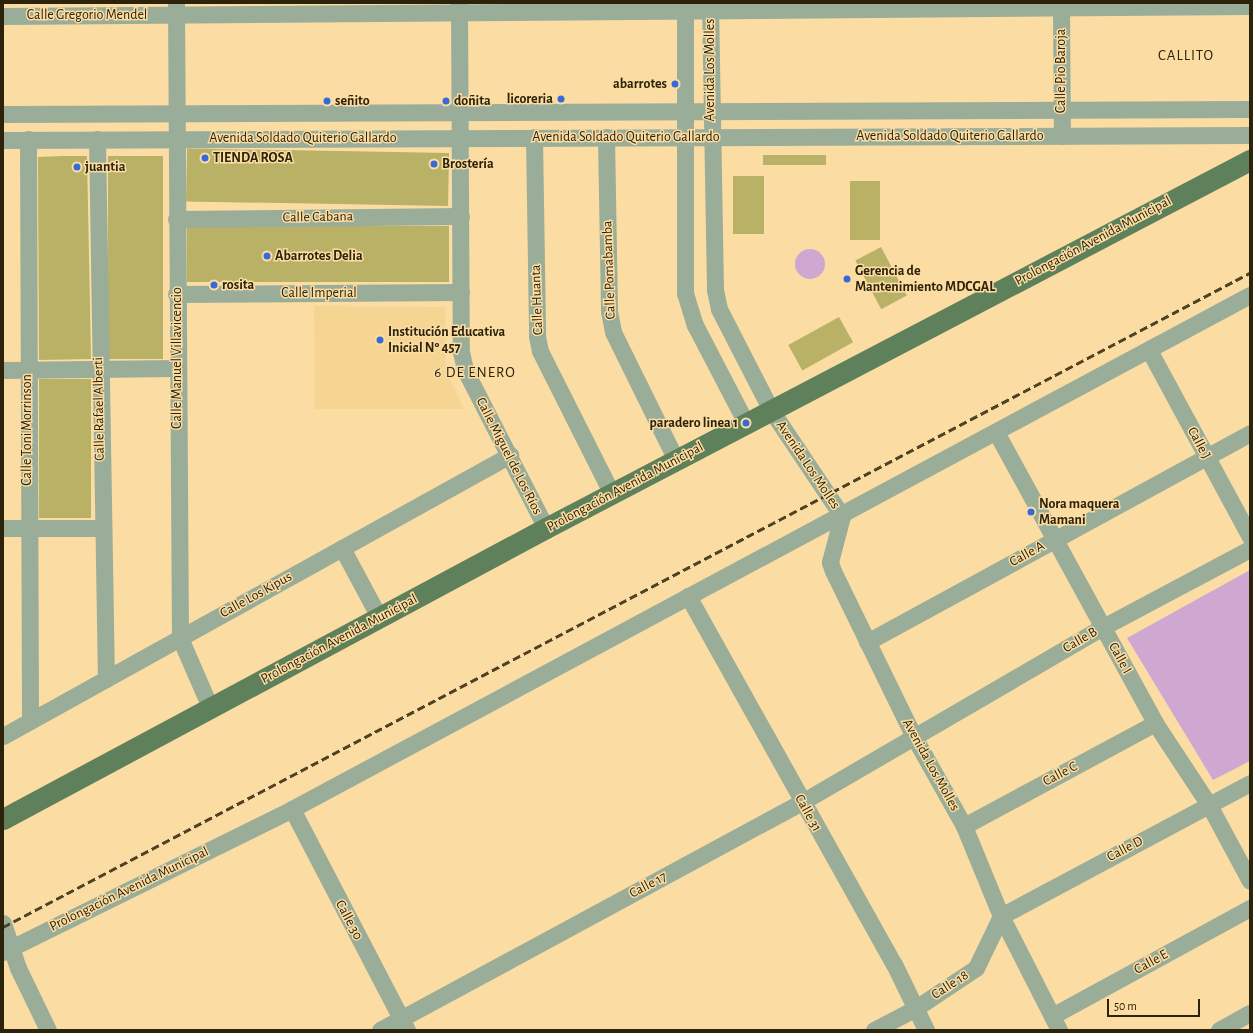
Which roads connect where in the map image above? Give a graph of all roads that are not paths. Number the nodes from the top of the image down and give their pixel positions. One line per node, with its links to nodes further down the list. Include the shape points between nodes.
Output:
1 (995, 5): 5 (street, Calle Gregorio Mendel); 11 (street, Calle Gregorio Mendel)
2 (1125, 5): 3 (street, Calle Gregorio Mendel); 11 (street, Calle Gregorio Mendel)
3 (1217, 5): 6 (street, Calle Gregorio Mendel)
4 (809, 6): 5 (street, Calle Gregorio Mendel); 10 (street, Calle Gregorio Mendel)
5 (905, 6)
6 (1250, 6)
7 (534, 7): 8 (street, Calle Gregorio Mendel); 12 (street, Calle Gregorio Mendel)
8 (610, 7): 9 (street, Calle Gregorio Mendel)
9 (685, 7): 10 (street, Calle Gregorio Mendel); 19 (street, Avenida Los Molles)
10 (710, 7): 20 (street, Avenida Los Molles)
11 (1061, 7): 18 (street, Calle Pio Baroja)
12 (460, 8): 15 (street, Calle Gregorio Mendel); 21 (street, Calle Miguel de Los Ríos)
13 (23, 9): 14 (street, Calle Gregorio Mendel); 16 (street, Calle Gregorio Mendel)
14 (96, 9): 15 (street, Calle Gregorio Mendel)
15 (176, 9): 22 (street, Calle Manuel Villavicencio)
16 (3, 16)
17 (1250, 109): 18 (street, Avenida Soldado Quiterio Gallardo)
18 (1061, 110): 20 (street, Avenida Soldado Quiterio Gallardo); 25 (street, Calle Pio Baroja)
19 (685, 111): 20 (street, Avenida Soldado Quiterio Gallardo); 21 (street, Avenida Soldado Quiterio Gallardo); 28 (street, Avenida Los Molles)
20 (711, 111): 29 (street, Avenida Los Molles)
21 (460, 112): 22 (street, Avenida Soldado Quiterio Gallardo); 30 (street, Calle Miguel de Los Ríos)
22 (176, 113): 23 (street, Avenida Soldado Quiterio Gallardo); 33 (street, Calle Manuel Villavicencio)
23 (3, 114)
24 (1250, 135): 25 (street, Avenida Soldado Quiterio Gallardo)
25 (1062, 136): 29 (street, Avenida Soldado Quiterio Gallardo)
26 (534, 137): 27 (street, Avenida Soldado Quiterio Gallardo); 30 (street, Avenida Soldado Quiterio Gallardo); 53 (street, Calle Huanta, via 537,336 540,351)
27 (606, 137): 28 (street, Avenida Soldado Quiterio Gallardo); 52 (street, Calle Pomabamba, via 609,311 613,332)
28 (685, 137): 29 (street, Avenida Soldado Quiterio Gallardo); 47 (street, Avenida Los Molles, via 687,305)
29 (711, 137): 46 (street, Avenida Los Molles, via 716,299)
30 (460, 138): 33 (street, Avenida Soldado Quiterio Gallardo); 36 (street, Calle Miguel de Los Ríos)
31 (28, 139): 32 (street, Avenida Soldado Quiterio Gallardo); 34 (street, Avenida Soldado Quiterio Gallardo); 45 (street, Calle Toni Morrinson)
32 (97, 139): 33 (street, Avenida Soldado Quiterio Gallardo); 43 (street, Calle Rafael Alberti)
33 (176, 139): 37 (street, Calle Manuel Villavicencio)
34 (3, 140)
35 (1250, 160): 46 (main road, Prolongación Avenida Municipal)
36 (461, 216): 37 (street, Calle Cabana); 38 (street, Calle Miguel de Los Ríos)
37 (176, 219): 39 (street, Calle Manuel Villavicencio)
38 (461, 292): 39 (street, Calle Imperial); 50 (street, Calle Miguel de Los Ríos, via 461,352 465,370)
39 (176, 294): 42 (street, Calle Manuel Villavicencio)
40 (1250, 295): 41 (street, Prolongación Avenida Municipal)
41 (1149, 350): 48 (street, Prolongación Avenida Municipal); 51 (street, Calle J)
42 (176, 368): 43 (street); 66 (street, Calle Manuel Villavicencio)
43 (98, 369): 45 (street); 57 (street, Calle Rafael Alberti)
44 (3, 370): 45 (street)
45 (27, 370): 56 (street, Calle Toni Morrinson)
46 (771, 410): 47 (main road, Prolongación Avenida Municipal); 54 (street, Avenida Los Molles)
47 (746, 423): 52 (main road, Prolongación Avenida Municipal)
48 (996, 432): 54 (street, Prolongación Avenida Municipal); 60 (street, Calle I)
49 (1250, 433): 51 (street, Calle A)
50 (510, 455): 58 (street, Calle Miguel de Los Ríos); 61 (street, Calle Los Kipus)
51 (1207, 457): 59 (street, Calle J); 60 (street, Calle A)
52 (676, 460): 53 (main road, Prolongación Avenida Municipal)
53 (612, 494): 58 (main road, Prolongación Avenida Municipal)
54 (842, 516): 63 (street, Prolongación Avenida Municipal); 67 (street, Avenida Los Molles, via 830,562)
55 (3, 528): 56 (street)
56 (28, 528): 57 (street); 70 (street, Calle Toni Morrinson)
57 (101, 528): 68 (street, Calle Rafael Alberti)
58 (546, 528): 64 (main road, Prolongación Avenida Municipal)
59 (1250, 537)
60 (1054, 539): 65 (street, Calle I); 67 (street, Calle A)
61 (342, 548): 64 (street); 66 (street, Calle Los Kipus)
62 (1250, 549): 65 (street, Calle B)
63 (688, 596): 75 (street, Calle 31); 77 (street, Prolongación Avenida Municipal)
64 (379, 617): 69 (main road, Prolongación Avenida Municipal)
65 (1103, 627): 71 (street, Calle I); 73 (street, Calle B)
66 (180, 638): 68 (street, Calle Los Kipus); 69 (street, Calle Manuel Villavicencio)
67 (867, 642): 73 (street, Avenida Los Molles)
68 (106, 679): 70 (street, Calle Los Kipus)
69 (210, 707): 78 (main road, Prolongación Avenida Municipal)
70 (30, 721): 72 (street, Calle Los Kipus)
71 (1155, 722): 76 (street, Calle I); 79 (street, Calle C)
72 (3, 736)
73 (914, 737): 75 (street, Calle 17); 79 (street, Avenida Los Molles)
74 (1250, 783): 76 (street, Calle D)
75 (802, 802): 85 (street, Calle 31); 88 (street, Calle 17)
76 (1209, 804): 80 (street, Calle I); 82 (street, Calle D)
77 (292, 809): 84 (street, Prolongación Avenida Municipal); 88 (street, Calle 30)
78 (3, 819)
79 (964, 826): 82 (street, Avenida Los Molles)
80 (1250, 881)
81 (1250, 908): 87 (street, Calle E)
82 (1001, 916): 85 (street, Calle 18, via 976,968); 87 (street, Avenida Los Molles)
83 (3, 923): 84 (street)
84 (6, 950): 89 (street)
85 (916, 1008): 91 (street, Calle 18); 92 (street, Calle 31)
86 (1250, 1013): 93 (street)
87 (1055, 1023)
88 (404, 1024): 90 (street, Calle 17)
89 (48, 1030)
90 (380, 1030)
91 (874, 1030)
92 (926, 1030)
93 (1219, 1030)

